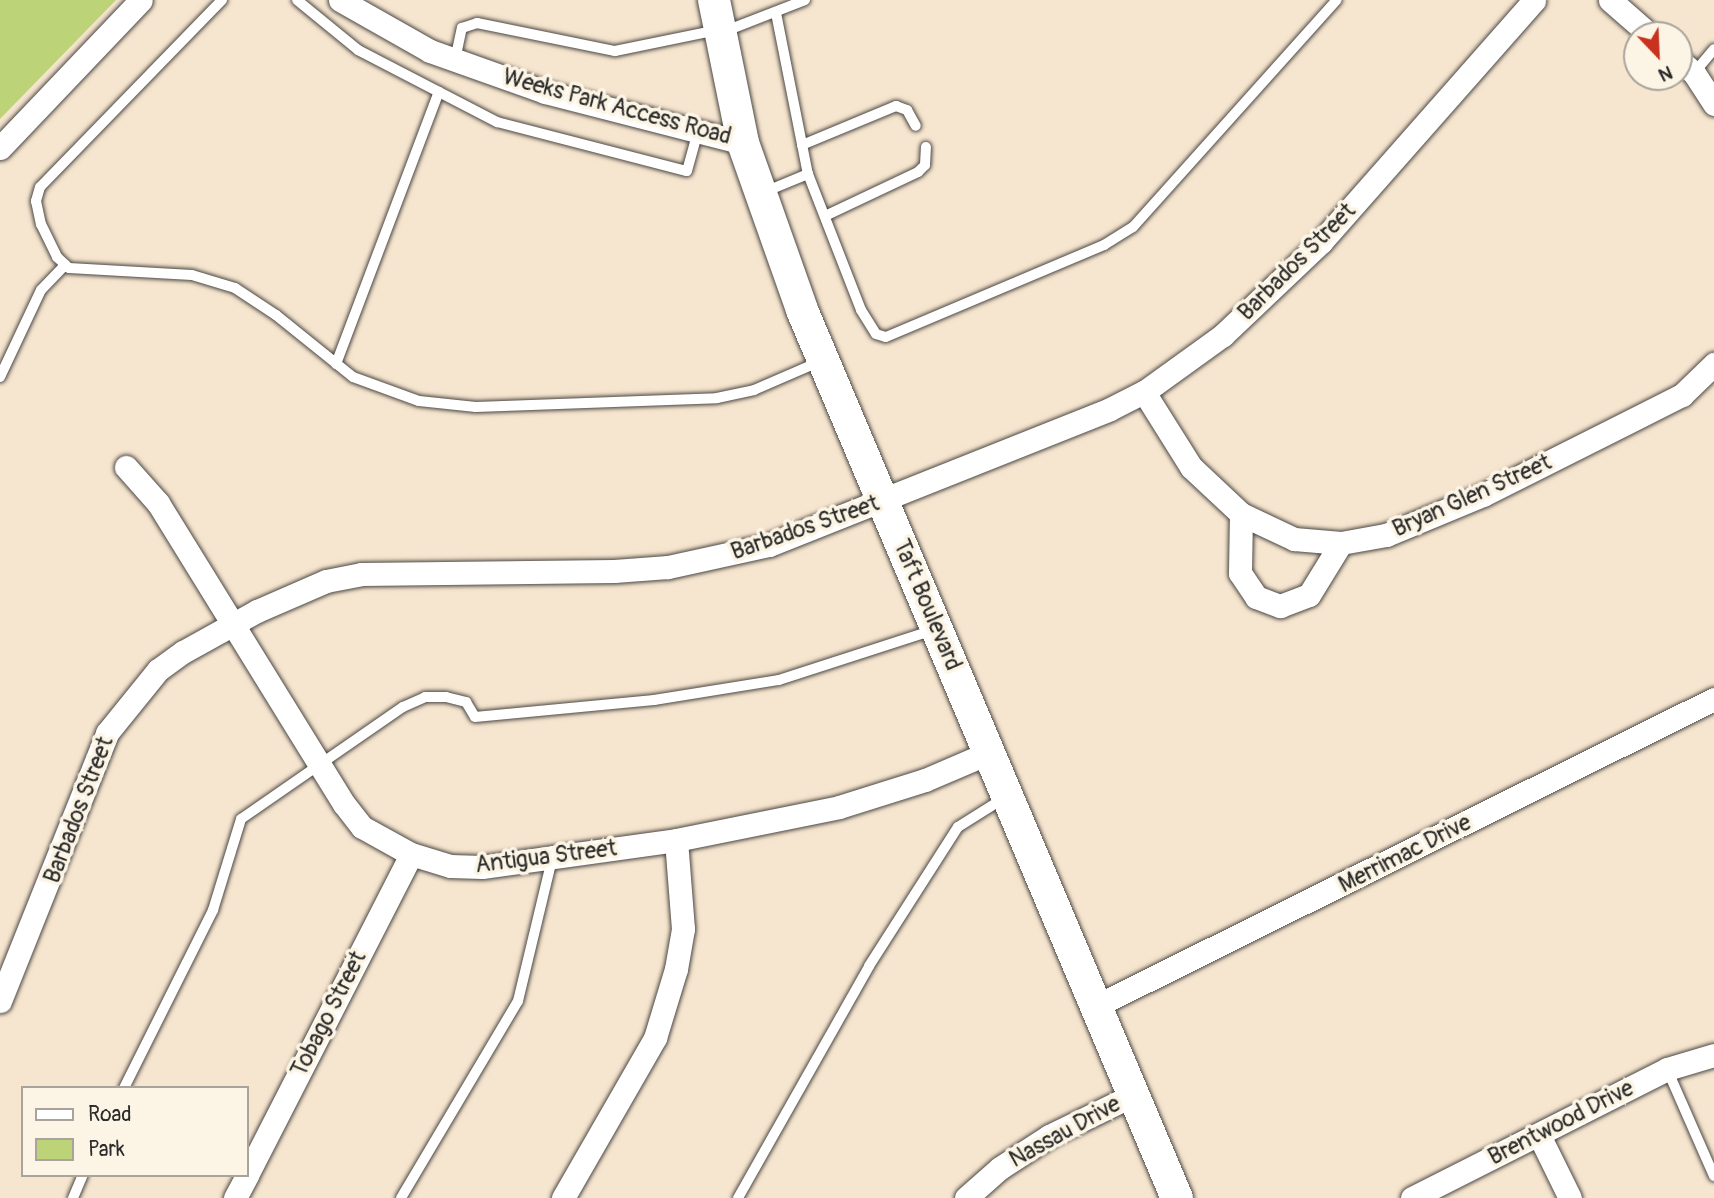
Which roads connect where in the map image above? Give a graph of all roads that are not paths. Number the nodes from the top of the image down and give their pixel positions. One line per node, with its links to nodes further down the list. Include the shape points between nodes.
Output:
1 (141, 0): 23 (street)
2 (222, 0): 27 (lane, via 40,187 36,201 41,224)
3 (297, 0): 16 (lane, via 358,50)
4 (340, 0): 13 (street, Weeks Park Access Road, via 387,30)
5 (805, 0): 9 (lane)
6 (1337, 0): 26 (lane, via 1133,228 1104,245 900,333 886,337 871,328)
7 (1534, 0): 32 (street, Barbados Street, via 1321,242 1223,335)
8 (1610, 0): 11 (street)
9 (776, 13): 10 (lane); 21 (lane)
10 (718, 21): 13 (lane, via 615,51 477,23 462,28); 20 (street, Taft Boulevard)
11 (1634, 21)
12 (1714, 49): 14 (lane)
13 (455, 60): 19 (street, Weeks Park Access Road, via 545,92)
14 (1693, 62)
15 (1693, 74): 17 (street)
16 (439, 92): 19 (lane, via 498,122 688,171); 29 (lane)
17 (1714, 104)
18 (916, 126): 21 (lane, via 907,110 896,106)
19 (698, 129): 20 (street, Weeks Park Access Road)
20 (743, 142): 25 (street, Taft Boulevard)
21 (803, 145): 24 (lane)
22 (926, 147): 26 (lane, via 925,165 918,172)
23 (0, 148)
24 (808, 174): 25 (lane); 26 (lane)
25 (760, 195): 28 (street, Taft Boulevard)
26 (825, 216)
27 (65, 265): 29 (lane, via 88,272 192,275 235,288); 31 (lane, via 41,290)
28 (824, 360): 29 (lane, via 754,390 717,398 476,407 419,401 353,377); 34 (street, Taft Boulevard)
29 (336, 364)
30 (1714, 364): 36 (street, Bryan Glen Street, via 1682,396 1483,495 1386,535)
31 (0, 377)
32 (1144, 392): 34 (street, Barbados Street); 35 (street, Bryan Glen Street, via 1191,467)
33 (126, 467): 37 (street, Antigua Street, via 158,503)
34 (883, 501): 37 (street, Barbados Street, via 769,545 667,567 361,574 326,581); 38 (street, Taft Boulevard)
35 (1241, 514): 36 (street, Bryan Glen Street, via 1294,539); 36 (street, via 1240,573 1256,597 1280,606 1309,595)
36 (1341, 542)
37 (229, 625): 41 (street, Antigua Street); 46 (street, Barbados Street, via 158,670 107,733)
38 (937, 629): 40 (street, Taft Boulevard); 41 (lane, via 779,680 654,701 475,717 466,702 425,697 403,707)
39 (1714, 699): 47 (street, Merrimac Drive)
40 (988, 753): 42 (street, Taft Boulevard); 43 (street, Antigua Street, via 839,807)
41 (320, 767): 44 (street, Antigua Street, via 362,827); 50 (lane, via 242,819 213,910)
42 (1007, 796): 47 (street, Taft Boulevard); 61 (lane, via 958,827 869,966)
43 (676, 841): 45 (street, Antigua Street); 60 (street, via 682,929 676,969 655,1038)
44 (411, 853): 45 (street, Antigua Street, via 450,866); 53 (street, Tobago Street)
45 (552, 859): 59 (lane, via 518,1000)
46 (0, 1001)
47 (1096, 1006): 51 (street, Taft Boulevard)
48 (1714, 1055): 49 (street, Brentwood Drive)
49 (1667, 1069): 52 (street, Brentwood Drive); 54 (lane)
50 (125, 1086)
51 (1133, 1095): 62 (street, Nassau Drive, via 1049,1136 1000,1168); 63 (street, Taft Boulevard)
52 (1539, 1135): 64 (street, Brentwood Drive); 65 (street)
53 (248, 1173)
54 (1714, 1176)
55 (82, 1177): 57 (lane)
56 (246, 1177): 58 (street, Tobago Street)
57 (73, 1198)
58 (235, 1198)
59 (401, 1198)
60 (563, 1198)
61 (738, 1198)
62 (966, 1198)
63 (1177, 1198)
64 (1412, 1198)
65 (1570, 1198)

